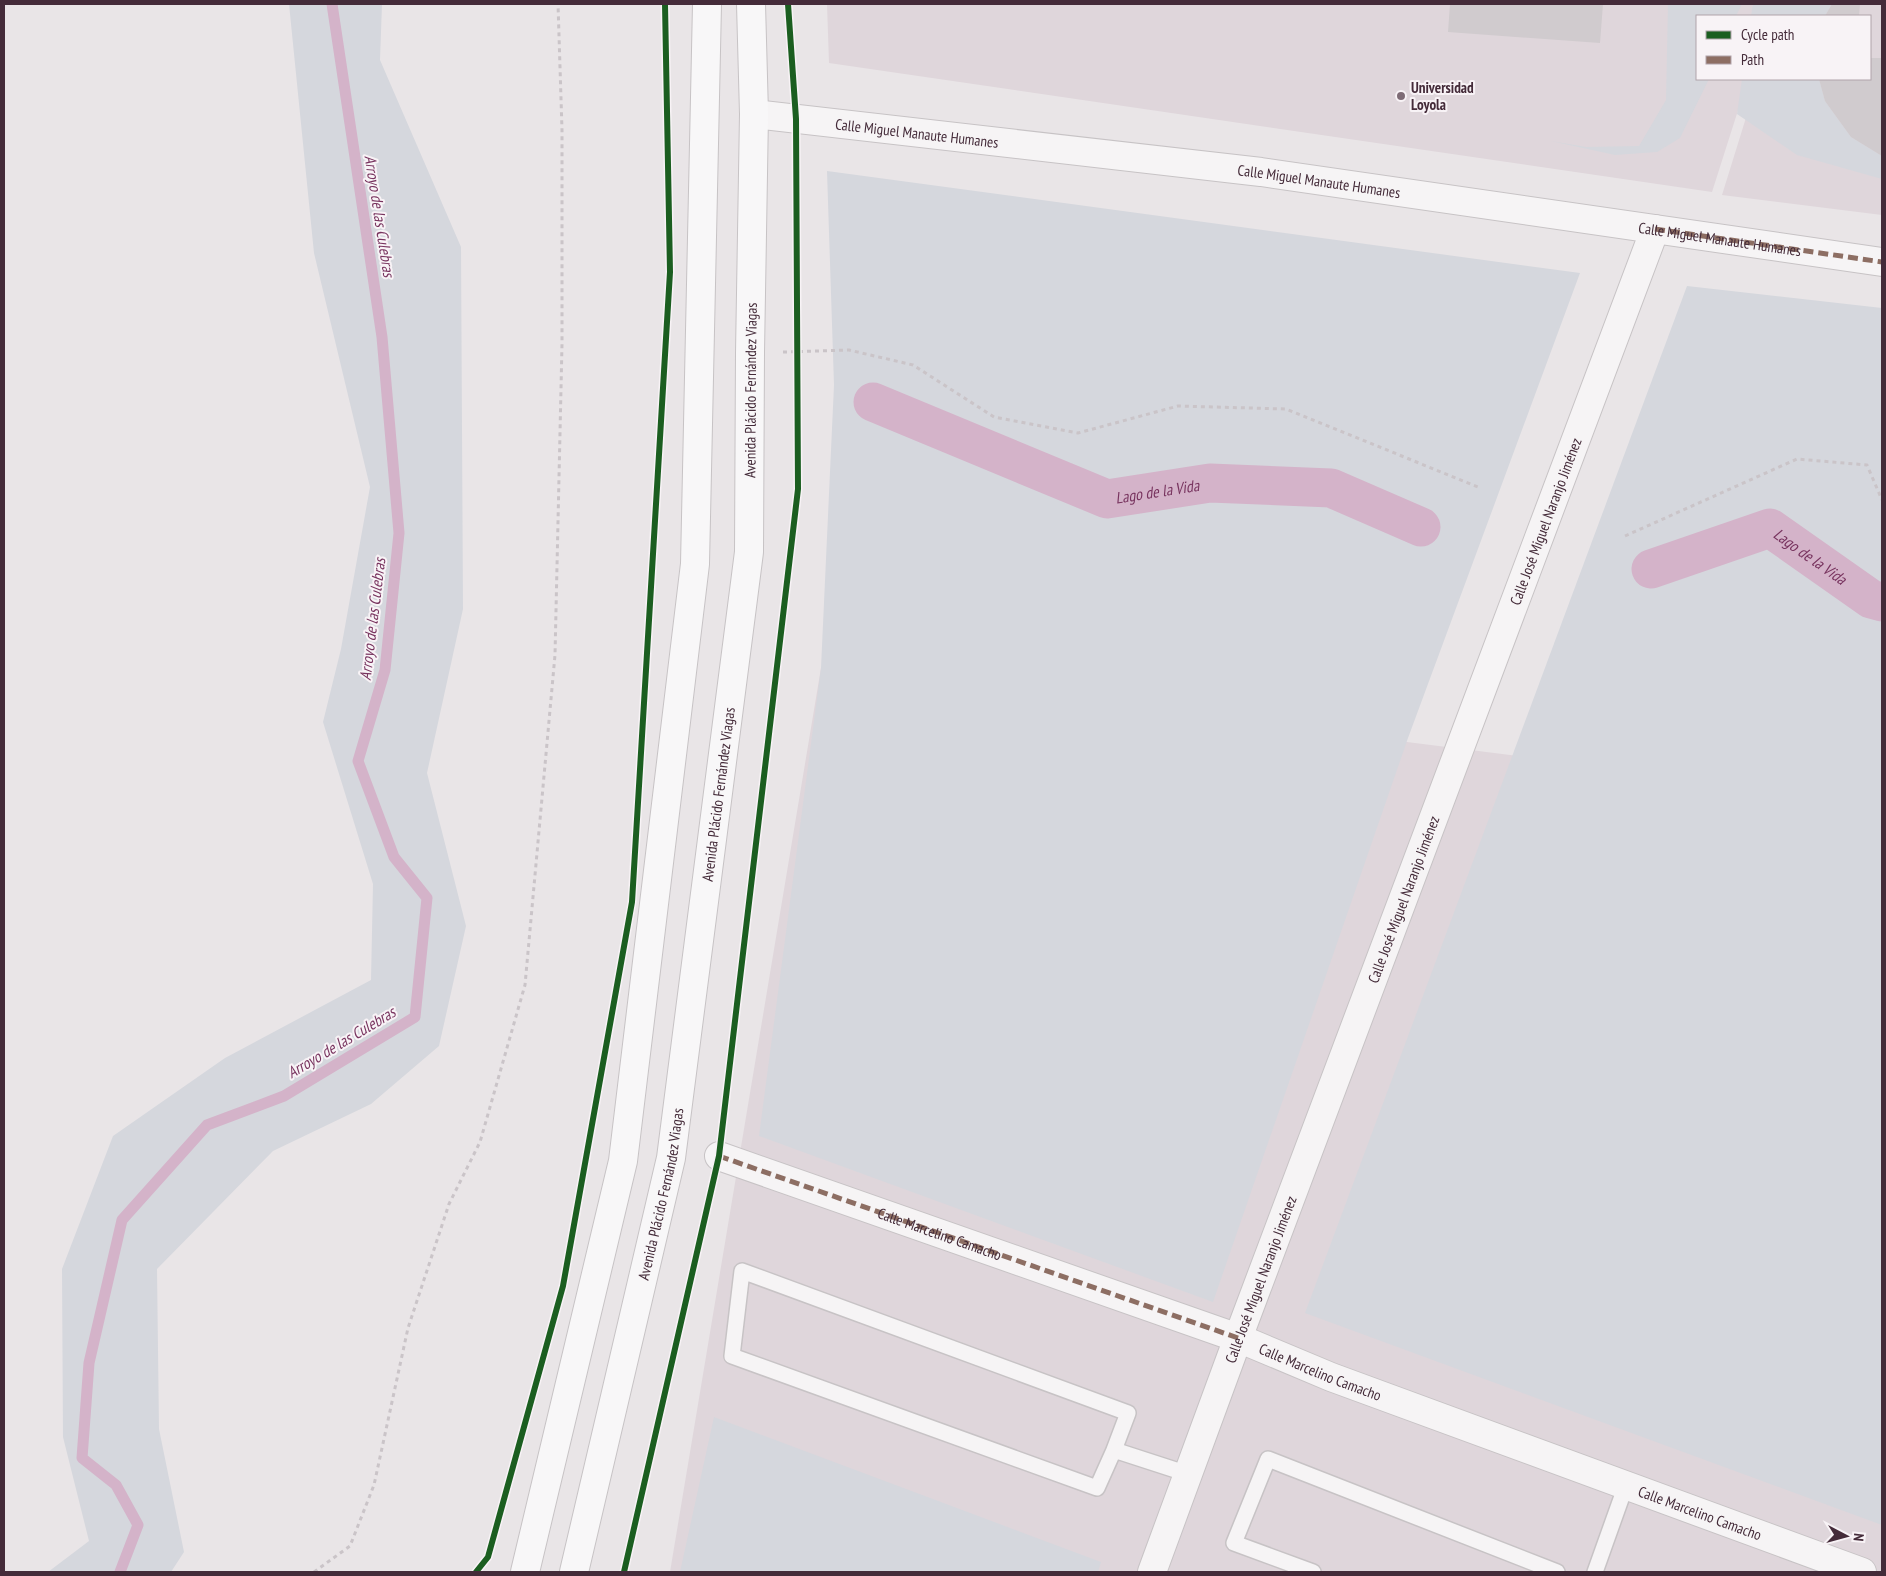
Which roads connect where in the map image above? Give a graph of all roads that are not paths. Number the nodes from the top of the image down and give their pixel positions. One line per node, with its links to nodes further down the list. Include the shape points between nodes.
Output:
1 (707, 4): 11 (main road, via 695,564 623,1161)
2 (751, 4): 3 (main road, Avenida Plácido Fernández Viagas)
3 (754, 114): 4 (street, Calle Miguel Manaute Humanes, via 1260,172); 12 (main road, Avenida Plácido Fernández Viagas, via 749,552 671,1158)
4 (1655, 229): 5 (street, Calle Miguel Manaute Humanes); 7 (street, Calle José Miguel Naranjo Jiménez)
5 (1882, 262)
6 (719, 1156): 7 (street, Calle Marcelino Camacho)
7 (1238, 1338): 9 (street, Calle José Miguel Naranjo Jiménez); 10 (street, Calle Marcelino Camacho)
8 (1114, 1450): 8 (lane, via 1097,1488 732,1356 742,1271 1128,1413); 9 (lane)
9 (1188, 1474): 13 (street, Calle José Miguel Naranjo Jiménez)
10 (1626, 1485): 16 (lane); 17 (street, Calle Marcelino Camacho)
11 (525, 1572)
12 (574, 1572)
13 (1152, 1572)
14 (1313, 1572): 15 (lane, via 1234,1543 1268,1459)
15 (1557, 1572)
16 (1595, 1572)
17 (1862, 1572)

